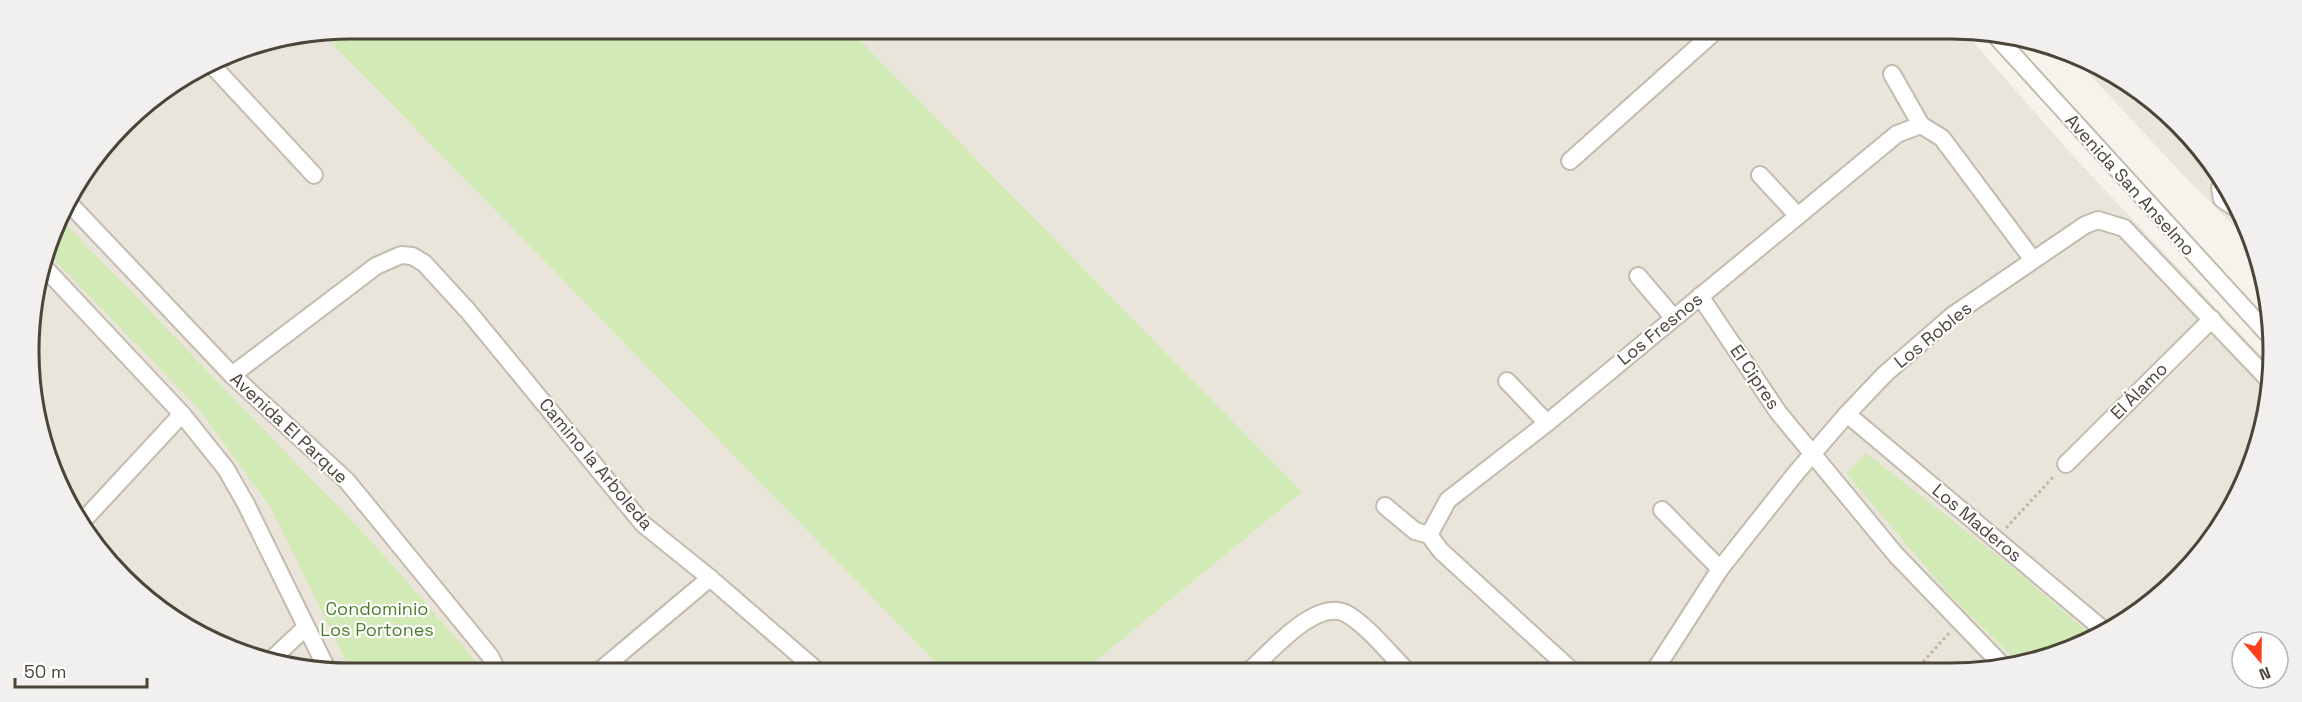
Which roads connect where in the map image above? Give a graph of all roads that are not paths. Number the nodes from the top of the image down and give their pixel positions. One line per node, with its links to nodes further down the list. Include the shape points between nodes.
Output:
1 (1706, 39): 6 (street)
2 (2003, 44): 17 (street, Avenida San Anselmo)
3 (216, 70): 7 (street)
4 (1892, 74): 5 (street)
5 (1922, 125): 10 (street, Los Fresnos, via 1897,134); 11 (street, via 1942,138)
6 (1570, 161)
7 (314, 175)
8 (1760, 175): 10 (street)
9 (74, 207): 19 (street, Avenida El Parque)
10 (1798, 216): 14 (street, Los Fresnos)
11 (2033, 260): 16 (street, Los Robles, via 2085,225 2098,220 2111,222 2124,228); 22 (street, Los Robles, via 1953,315)
12 (49, 273): 21 (street)
13 (1638, 276): 15 (street)
14 (1700, 296): 15 (street, Los Fresnos); 24 (street, El Cipres, via 1778,412)
15 (1673, 317): 23 (street, Los Fresnos)
16 (2212, 319): 18 (street, Los Robles); 25 (street, El Álamo)
17 (2262, 327)
18 (2262, 372)
19 (232, 375): 31 (street, Camino la Arboleda, via 376,266 401,255 412,256 424,263 468,310 643,524); 37 (street, Avenida El Parque, via 347,481)
20 (1507, 381): 23 (street)
21 (182, 414): 28 (street); 33 (street, via 226,469)
22 (1847, 414): 24 (street, Los Robles); 32 (street, Los Maderos)
23 (1547, 423): 29 (street, Los Fresnos, via 1448,500)
24 (1814, 454): 30 (street, Los Robles); 35 (street, via 1896,555)
25 (2066, 464)
26 (1385, 506): 29 (street, via 1415,531)
27 (1662, 510): 30 (street)
28 (87, 516)
29 (1428, 535): 42 (street)
30 (1720, 569): 43 (street, Los Robles)
31 (710, 578): 38 (street); 39 (street, Camino la Arboleda)
32 (2099, 626)
33 (306, 627): 34 (street); 36 (street)
34 (277, 654)
35 (1997, 659)
36 (323, 661)
37 (494, 663)
38 (609, 663)
39 (808, 663)
40 (1258, 663): 41 (street, via 1308,618 1331,610 1353,618)
41 (1399, 663)
42 (1563, 663)
43 (1660, 663)

